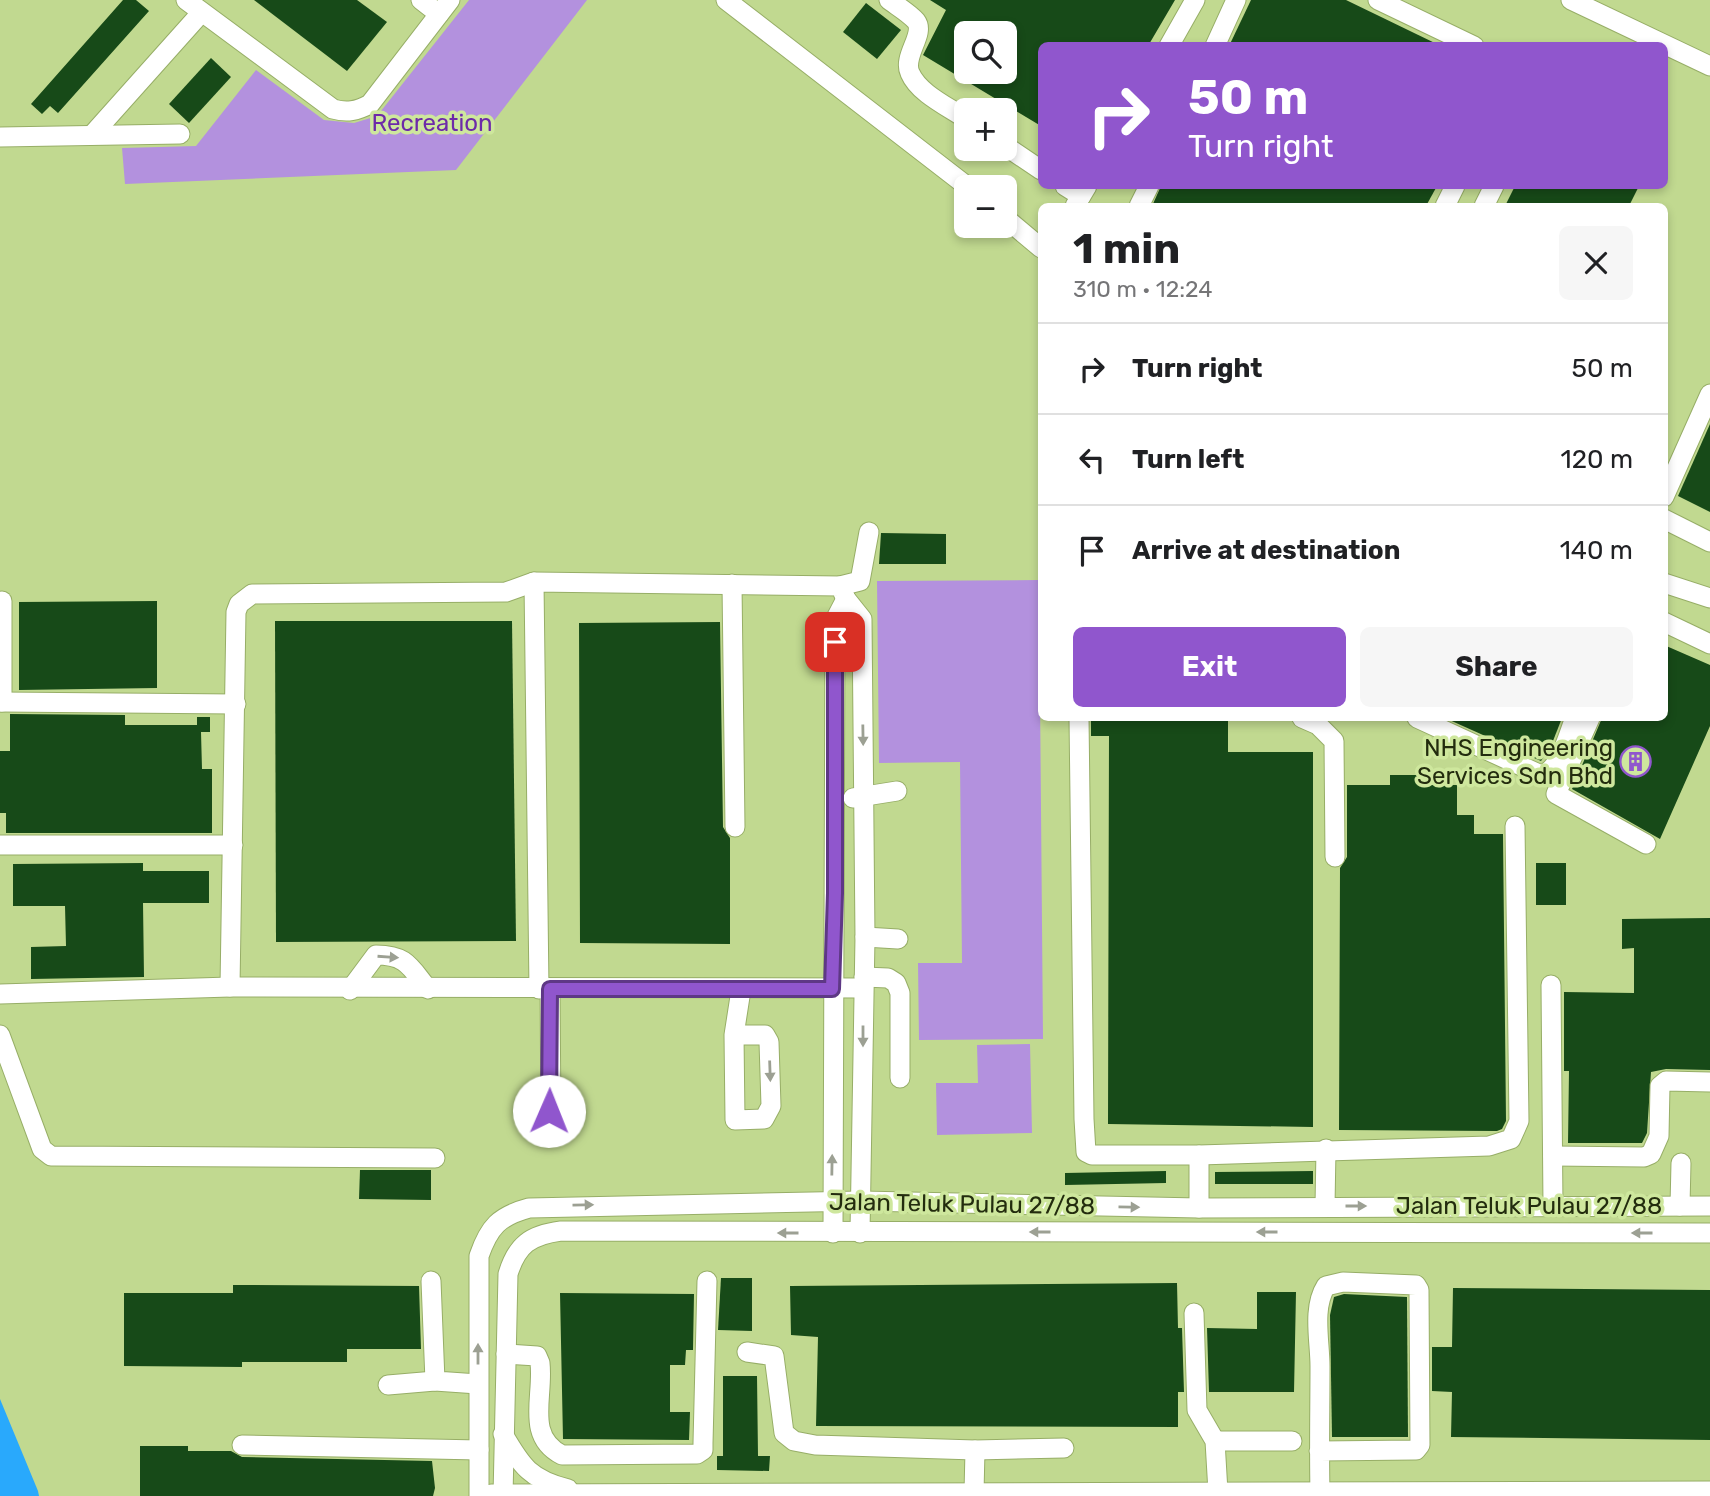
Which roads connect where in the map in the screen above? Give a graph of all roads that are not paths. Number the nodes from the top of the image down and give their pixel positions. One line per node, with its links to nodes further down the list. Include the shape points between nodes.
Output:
1 (421, 0): 9 (street)
2 (889, 0): 16 (street, via 917,22 919,29 909,53 910,73 918,85)
3 (1195, 0): 10 (street)
4 (1236, 0): 11 (street)
5 (1378, 0): 12 (street)
6 (1570, 0): 13 (street)
7 (737, 3): 22 (street)
8 (193, 6): 9 (street, via 333,109 344,112 370,104); 18 (street)
9 (445, 7)
10 (1170, 42)
11 (1217, 42)
12 (1466, 42)
13 (1659, 42)
14 (1668, 46): 15 (street)
15 (1710, 66)
16 (954, 110)
17 (180, 134): 18 (street)
18 (92, 135): 19 (street)
19 (0, 137)
20 (1017, 154): 21 (street)
21 (1038, 168)
22 (954, 176)
23 (1017, 228): 24 (street)
24 (1038, 245)
25 (1710, 394): 26 (street)
26 (1668, 488)
27 (1668, 521): 29 (street)
28 (869, 532): 33 (street, via 860,582)
29 (1710, 542)
30 (534, 582): 31 (street); 39 (street, via 506,592 252,594 236,612); 64 (street)
31 (732, 584): 33 (street); 51 (street)
32 (1668, 588): 34 (street)
33 (843, 593): 40 (street, via 862,619); 41 (street, via 835,620)
34 (1710, 598)
35 (2, 601): 38 (street)
36 (1668, 624): 37 (street)
37 (1710, 643)
38 (1, 702): 39 (street)
39 (236, 704): 54 (street)
40 (863, 706): 41 (street); 48 (street, one-way to 48)
41 (835, 707): 49 (street)
42 (1079, 721): 77 (street, via 1086,1152)
43 (1308, 721): 55 (street, via 1334,741)
44 (1424, 721): 45 (street, via 1541,775 1555,765)
45 (1574, 721)
46 (1589, 721): 52 (street, via 1556,794)
47 (897, 791): 48 (street)
48 (865, 797): 49 (street); 57 (street)
49 (835, 800): 56 (street)
50 (1515, 826): 76 (street, via 1519,1121 1511,1139 1489,1146)
51 (735, 827)
52 (1646, 844)
53 (0, 845): 54 (street)
54 (233, 845): 62 (street)
55 (1335, 857)
56 (835, 893): 57 (street); 65 (street)
57 (864, 894): 58 (street)
58 (864, 937): 59 (street); 60 (street)
59 (898, 939)
60 (864, 983): 65 (street); 71 (street, via 888,978 900,993); 72 (street, one-way to 72)
61 (1551, 985): 78 (street)
62 (230, 987): 66 (street); 68 (street)
63 (428, 989): 64 (street); 66 (street); 66 (street, one-way to 63, via 376,956 395,955 405,960)
64 (544, 989): 67 (street); 75 (street)
65 (832, 989): 67 (street); 73 (street)
66 (350, 990)
67 (741, 990): 70 (street)
68 (0, 994)
69 (0, 1035): 79 (street, via 42,1149 51,1156)
70 (734, 1035): 70 (street, one-way to 70, via 765,1035 769,1042 771,1106 764,1119 735,1120)
71 (900, 1078)
72 (863, 1079): 73 (street); 81 (street)
73 (834, 1081): 82 (street, one-way to 73)
74 (1710, 1082): 78 (street, via 1665,1081 1660,1086 1658,1136 1651,1154)
75 (551, 1117)
76 (1326, 1149): 77 (street); 84 (street)
77 (1199, 1156): 87 (street)
78 (1553, 1156): 83 (street)
79 (435, 1158)
80 (1681, 1163): 85 (street)
81 (861, 1200): 82 (street, Jalan Teluk Pulau 27/88); 87 (street, Jalan Teluk Pulau 27/88, one-way to 87); 89 (street)
82 (832, 1201): 88 (street); 97 (street, Jalan Teluk Pulau 27/88, one-way to 82, via 479,1256 495,1222 509,1213 577,1205)
83 (1553, 1205): 84 (street, Jalan Teluk Pulau 27/88, one-way to 83); 85 (street, Jalan Teluk Pulau 27/88)
84 (1325, 1206): 87 (street, Jalan Teluk Pulau 27/88)
85 (1680, 1206): 86 (street, Jalan Teluk Pulau 27/88)
86 (1710, 1206)
87 (1199, 1208)
88 (833, 1233): 89 (street, Jalan Teluk Pulau 27/88); 95 (street, Jalan Teluk Pulau 27/88, one-way to 95, via 540,1234 524,1242 513,1256 508,1274)
89 (860, 1233): 90 (street, Jalan Teluk Pulau 27/88, one-way to 89)
90 (1710, 1233)
91 (431, 1281): 96 (street)
92 (707, 1281): 95 (street, via 703,1451 697,1454 562,1455 548,1448 541,1437 538,1415 537,1356)
93 (1194, 1312): 100 (street, via 1197,1410)
94 (747, 1352): 105 (street, via 774,1356 783,1433 794,1441)
95 (506, 1354): 99 (street, Jalan Teluk Pulau 27/88)
96 (435, 1381): 97 (street); 98 (street)
97 (478, 1384): 104 (street, Jalan Teluk Pulau 27/88)
98 (388, 1385)
99 (503, 1434): 111 (street, via 526,1471 554,1485); 113 (street, Jalan Teluk Pulau 27/88)
100 (1215, 1441): 101 (street); 108 (street)
101 (1292, 1441)
102 (242, 1445): 104 (street)
103 (1064, 1448): 105 (street)
104 (479, 1450): 112 (street, Jalan Teluk Pulau 27/88)
105 (975, 1450): 110 (street)
106 (1319, 1451): 106 (street, via 1321,1294 1326,1286 1343,1282 1416,1284 1420,1445 1402,1451); 109 (street)
107 (1710, 1491): 109 (street)
108 (1218, 1492): 109 (street); 110 (street)
109 (1320, 1492)
110 (974, 1493): 111 (street)
111 (590, 1494): 113 (street)
112 (479, 1495): 113 (street)
113 (503, 1495)

